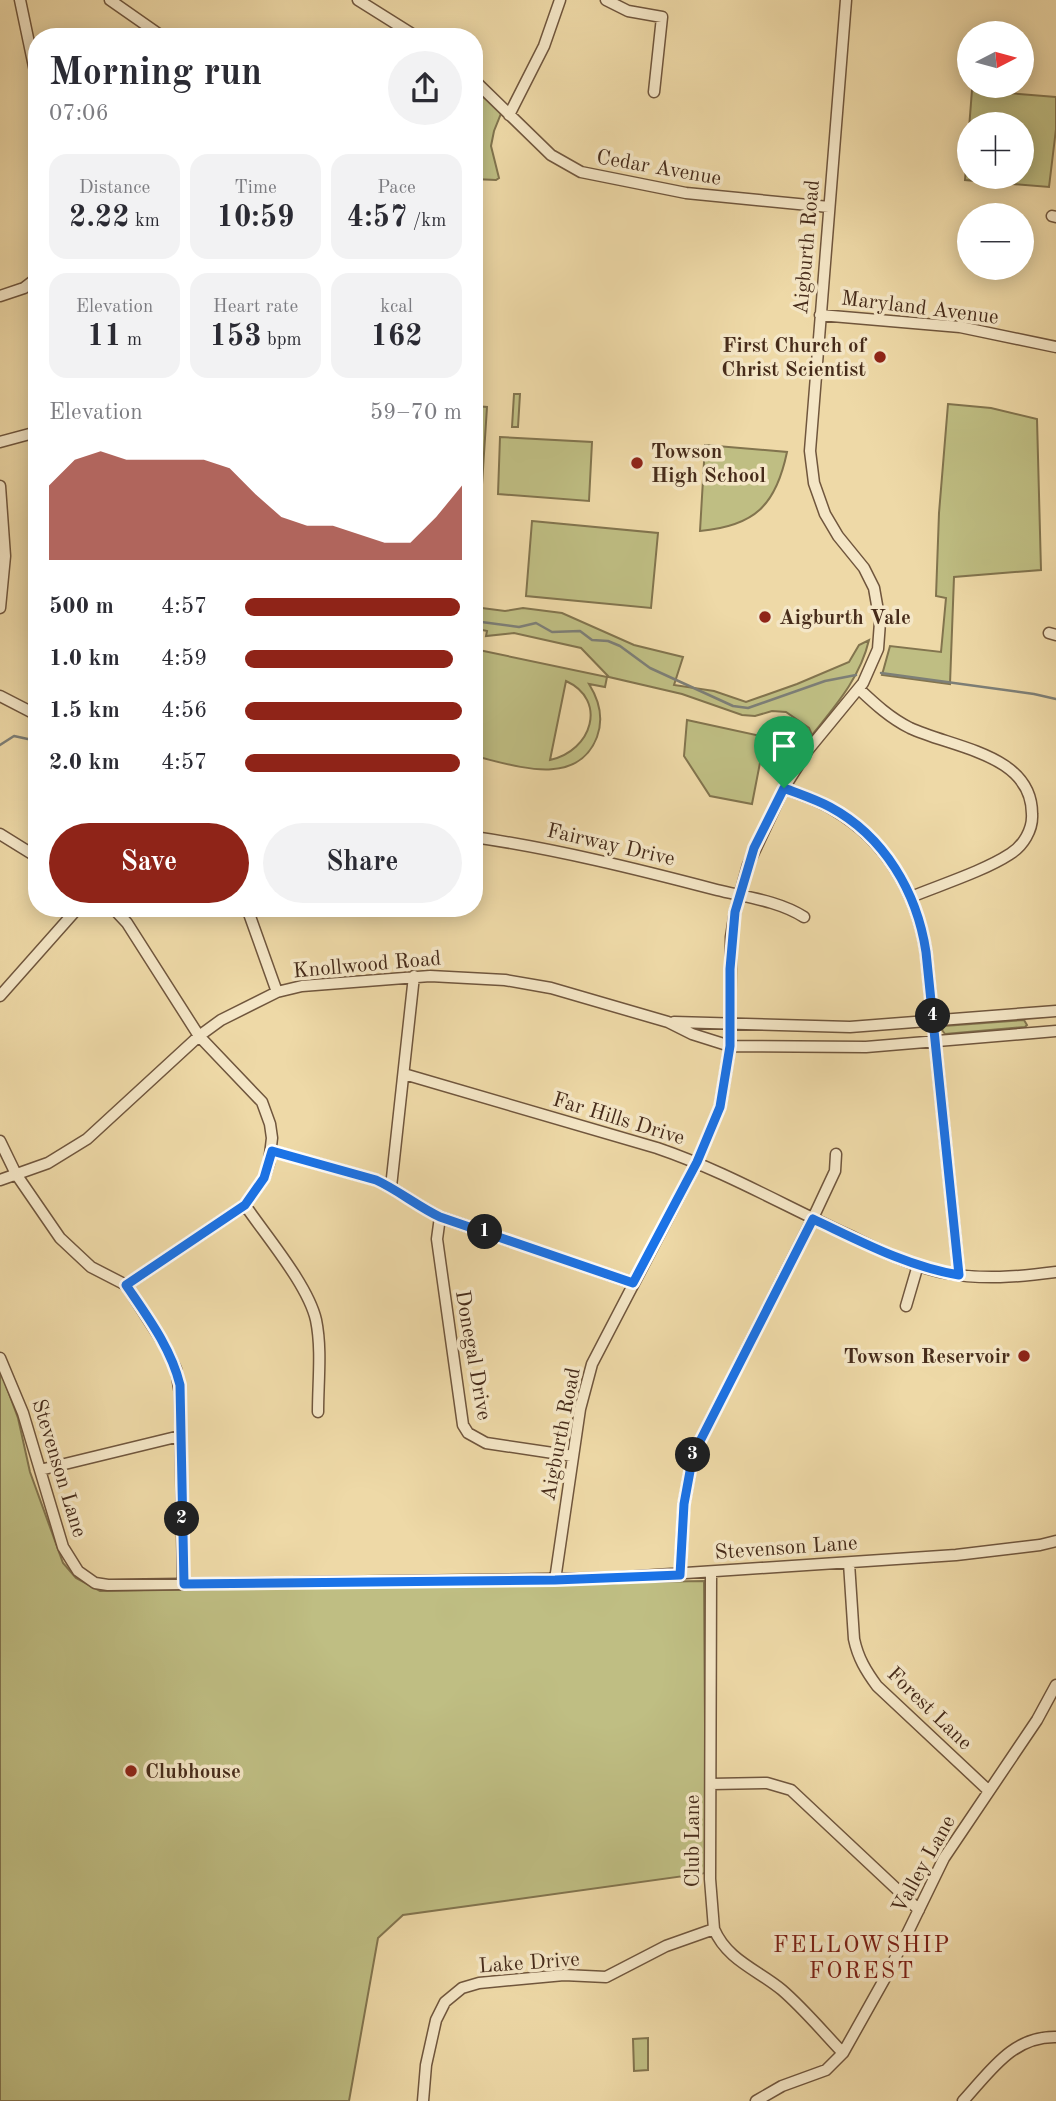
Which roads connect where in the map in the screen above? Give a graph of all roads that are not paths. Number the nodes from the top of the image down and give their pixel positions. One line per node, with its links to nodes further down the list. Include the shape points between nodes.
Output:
1 (20, 0): 9 (street)
2 (110, 0): 7 (street)
3 (358, 0): 8 (street)
4 (560, 0): 12 (street, via 548,38)
5 (606, 0): 11 (street, via 628,11 662,18)
6 (846, 0): 13 (street, Aigburth Road)
7 (149, 28)
8 (403, 28)
9 (28, 38)
10 (483, 89): 12 (street, Cedar Avenue)
11 (654, 92)
12 (509, 115): 13 (street, Cedar Avenue, via 551,155 581,172 686,193)
13 (829, 207): 16 (street, Aigburth Road)
14 (28, 285): 15 (street)
15 (0, 296)
16 (820, 316): 17 (street, Maryland Avenue, via 960,327); 22 (street, Aigburth Road, via 810,441 814,483 829,521 872,581 880,613 878,649)
17 (1056, 347)
18 (28, 434): 19 (street)
19 (0, 442)
20 (0, 486): 21 (street, via 5,556)
21 (0, 608)
22 (859, 689): 25 (street, Aigburth Road, via 808,750); 30 (street, via 911,728 1009,768 1030,795 1031,826 1010,854)
23 (0, 696): 24 (street)
24 (28, 710)
25 (784, 788): 29 (street, Aigburth Road, via 754,848); 30 (street, via 833,809 865,832 887,857)
26 (0, 834): 28 (street)
27 (483, 839): 29 (street, Fairway Drive, via 567,853)
28 (28, 851)
29 (739, 895): 34 (street, Fairway Drive, via 782,906); 41 (street, Aigburth Road, via 731,937)
30 (911, 897): 39 (street, via 924,937)
31 (70, 917): 37 (street)
32 (121, 917): 43 (street)
33 (250, 917): 36 (street)
34 (804, 918)
35 (414, 976): 36 (street, Knollwood Road); 40 (street, Knollwood Road, via 530,984); 46 (street)
36 (276, 992): 43 (street, Knollwood Road)
37 (0, 996)
38 (1056, 1011): 39 (street, Knollwood Road)
39 (933, 1021): 41 (street, Knollwood Road, via 850,1027); 44 (street)
40 (668, 1022): 41 (street, Knollwood Road); 45 (street, Knollwood Road)
41 (730, 1025): 45 (street, Aigburth Road)
42 (1056, 1031): 44 (street, Knollwood Road)
43 (199, 1036): 48 (street, via 262,1102); 51 (street, Knollwood Road, via 87,1139 57,1158)
44 (935, 1042): 45 (street, Knollwood Road, via 838,1048); 59 (street)
45 (730, 1046): 50 (street, Aigburth Road, via 720,1107)
46 (404, 1074): 50 (street, Far Hills Drive); 53 (street)
47 (0, 1141): 51 (street)
48 (272, 1151): 53 (street); 54 (street, via 264,1178)
49 (836, 1154): 56 (street, via 835,1171)
50 (697, 1162): 56 (street, Far Hills Drive); 60 (street, Aigburth Road)
51 (16, 1174): 52 (street, Knollwood Road); 61 (street, via 48,1223 81,1260)
52 (0, 1180)
53 (391, 1187): 55 (street)
54 (245, 1205): 61 (street); 64 (street, via 314,1313)
55 (440, 1217): 60 (street); 66 (street, Donegal Drive, via 437,1239 463,1425 486,1443)
56 (813, 1219): 57 (street, Far Hills Drive); 71 (street, via 693,1455 684,1504)
57 (918, 1265): 59 (street, Far Hills Drive); 62 (street)
58 (1056, 1272): 59 (street, Far Hills Drive, via 1004,1278)
59 (959, 1275)
60 (633, 1283): 66 (street, Aigburth Road, via 589,1371)
61 (126, 1285): 65 (street, via 176,1369)
62 (906, 1306)
63 (0, 1358): 67 (street, Stevenson Lane)
64 (318, 1412)
65 (180, 1436): 67 (street); 73 (street)
66 (573, 1456): 72 (street, Aigburth Road)
67 (40, 1470): 73 (street, Stevenson Lane, via 63,1547 86,1578 107,1586)
68 (1056, 1541): 69 (street, Stevenson Lane)
69 (849, 1563): 70 (street, Stevenson Lane); 76 (street, Forest Lane, via 854,1639 867,1673)
70 (711, 1572): 71 (street, Stevenson Lane); 75 (street, Club Lane)
71 (680, 1575): 72 (street, Stevenson Lane)
72 (555, 1580): 73 (street, Stevenson Lane)
73 (184, 1584)
74 (1056, 1685): 76 (street, Valley Lane)
75 (711, 1784): 77 (street, via 767,1783 791,1790); 78 (street, Club Lane)
76 (989, 1791): 77 (street, Valley Lane, via 944,1858)
77 (919, 1910): 80 (street, Valley Lane)
78 (714, 1929): 80 (street, via 736,1958 784,1992); 81 (street, Lake Drive, via 666,1946 606,1977 564,1975 462,1988 445,2002 436,2020)
79 (1056, 2037): 83 (street, via 1038,2037 1014,2049)
80 (843, 2053): 82 (street, Valley Lane, via 826,2070)
81 (423, 2101)
82 (756, 2101)
83 (963, 2101)

